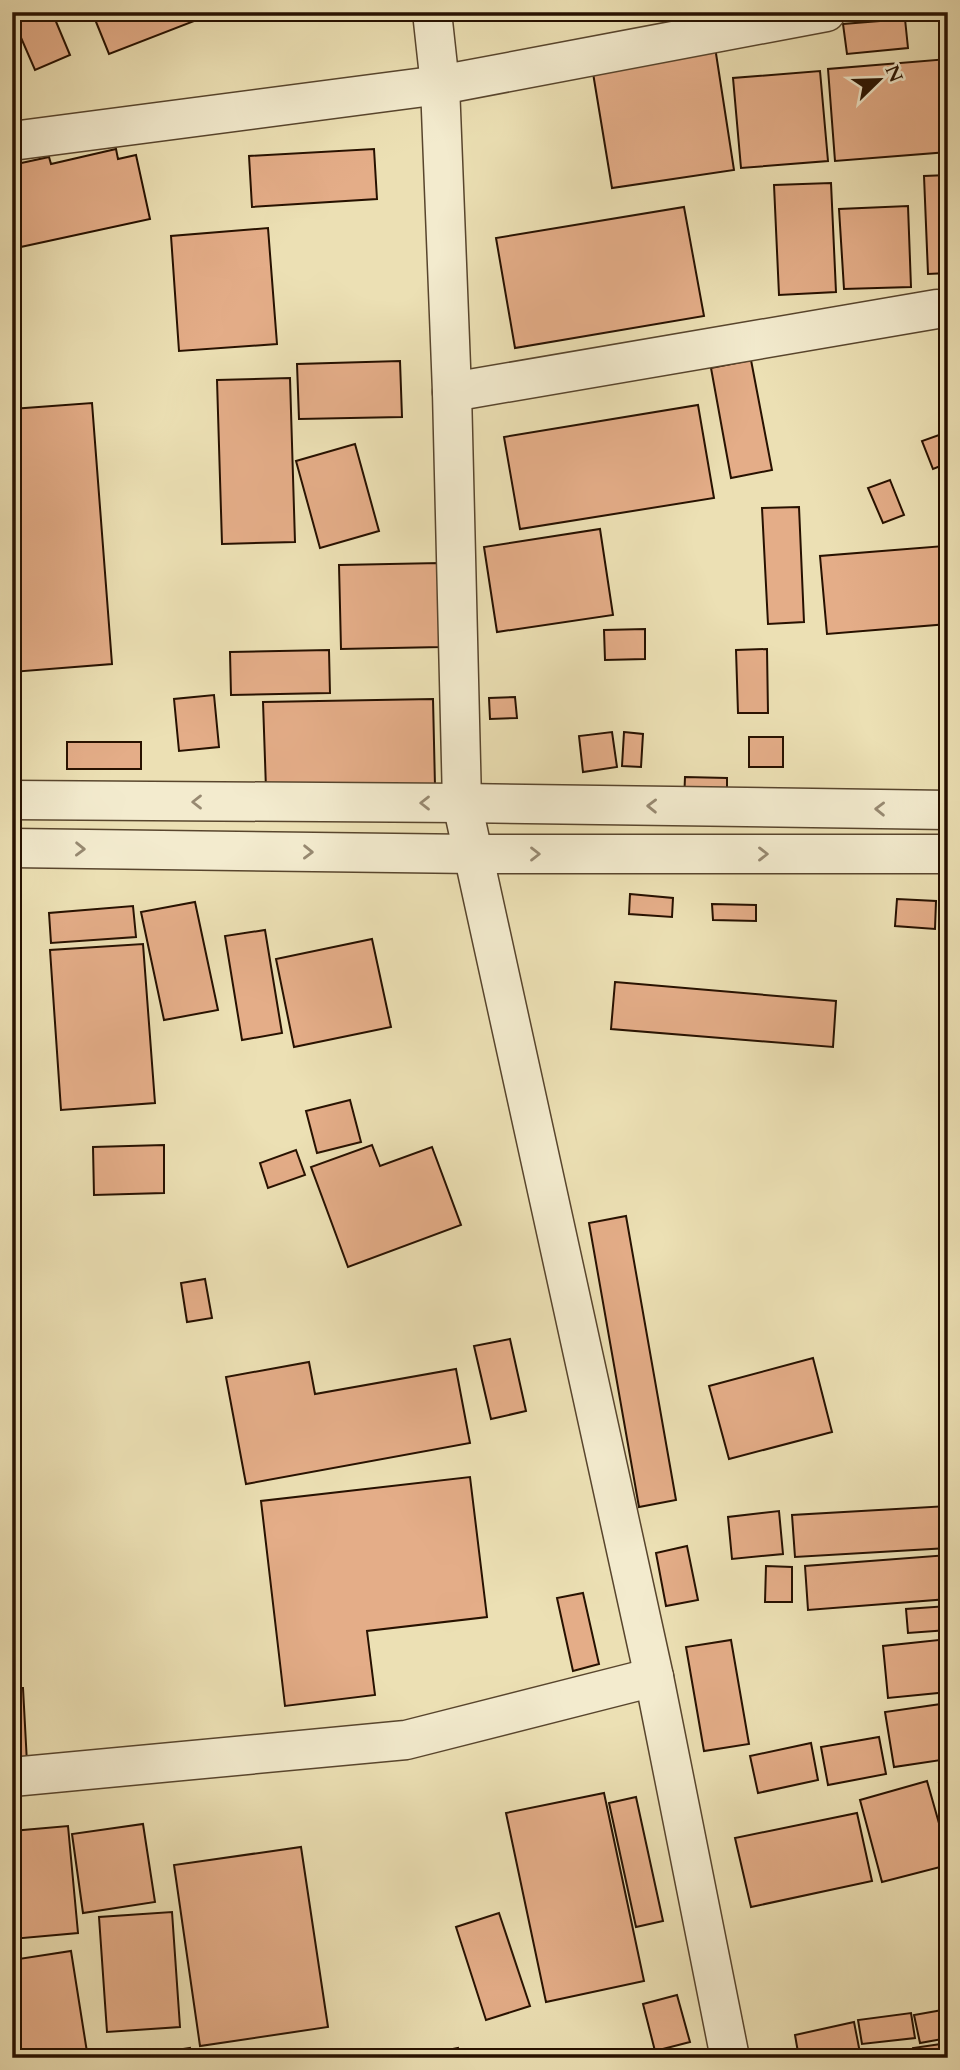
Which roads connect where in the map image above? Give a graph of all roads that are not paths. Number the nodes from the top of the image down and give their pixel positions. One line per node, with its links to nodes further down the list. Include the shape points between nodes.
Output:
1 (432, 12): 3 (street)
2 (826, 12): 3 (street)
3 (440, 85): 4 (street); 6 (street)
4 (12, 141)
5 (937, 309): 6 (street)
6 (452, 392): 8 (street)
7 (12, 800): 8 (street, one-way to 7)
8 (462, 803): 9 (street, one-way to 8); 11 (street)
9 (948, 810)
10 (12, 848): 11 (street, one-way to 11)
11 (474, 854): 12 (street, one-way to 12); 13 (street)
12 (948, 854)
13 (654, 1677): 14 (street, via 406,1740); 15 (street)
14 (12, 1777)
15 (730, 2058)

